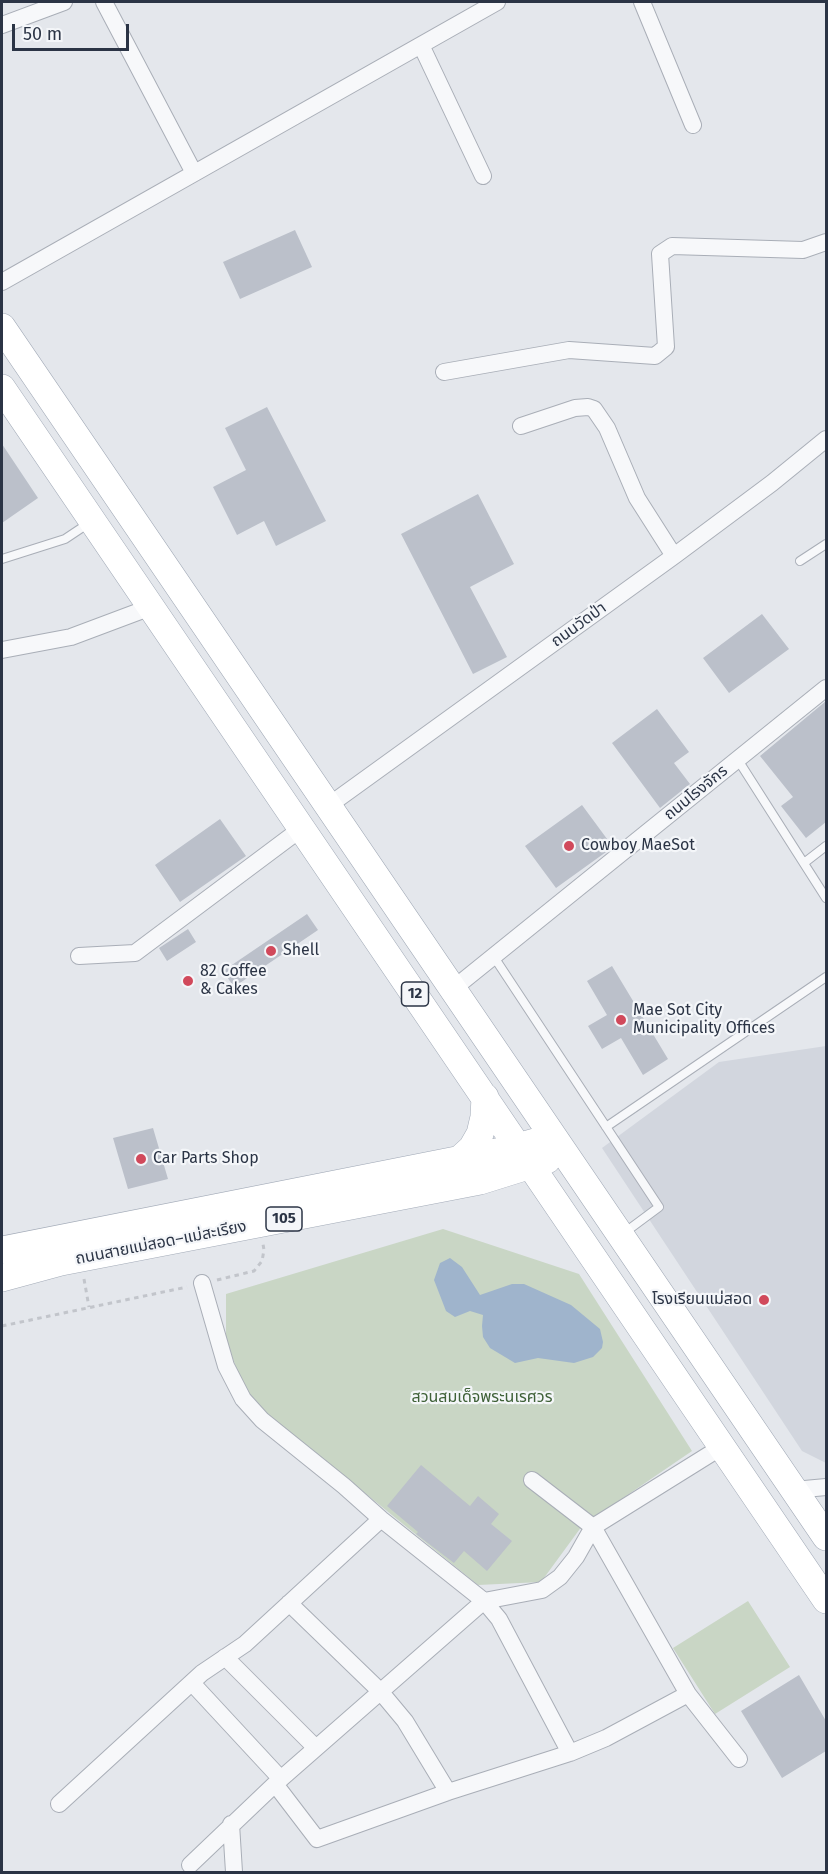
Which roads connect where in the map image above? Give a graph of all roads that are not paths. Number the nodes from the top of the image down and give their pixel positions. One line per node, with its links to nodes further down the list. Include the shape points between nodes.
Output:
1 (64, 2): 5 (street)
2 (104, 2): 9 (street)
3 (497, 2): 7 (street)
4 (642, 2): 8 (street)
5 (35, 7): 6 (street)
6 (2, 25)
7 (421, 45): 9 (street); 10 (street)
8 (693, 125)
9 (194, 173): 12 (street)
10 (483, 176)
11 (826, 242): 14 (street, via 803,250 672,246 660,254 666,347 655,356 569,350)
12 (2, 282)
13 (2, 327): 20 (main road, 12)
14 (444, 372)
15 (2, 388): 18 (main road, 12)
16 (521, 426): 21 (street, via 575,408 594,409 607,428 637,498)
17 (826, 439): 21 (street, ถนนวัดป่า)
18 (92, 521): 22 (lane, via 65,539); 24 (main road, 12)
19 (826, 544): 23 (lane)
20 (154, 551): 24 (main road); 29 (main road, 12)
21 (674, 556): 29 (street, ถนนวัดป่า)
22 (2, 559)
23 (800, 561)
24 (126, 571): 25 (main road, 12)
25 (151, 607): 26 (street, via 71,637); 30 (main road, 12)
26 (2, 650)
27 (826, 688): 28 (street, ถนนโรงจักร)
28 (738, 760): 32 (lane); 35 (street, ถนนโรงจักร)
29 (328, 806): 37 (main road, 12)
30 (302, 828): 34 (street, via 135,952); 38 (main road, 12)
31 (826, 846): 32 (lane)
32 (804, 863): 33 (lane)
33 (826, 898)
34 (79, 956)
35 (494, 957): 37 (street, ถนนโรงจักร); 39 (lane)
36 (826, 977): 39 (lane)
37 (453, 989): 40 (main road, 12)
38 (485, 1096): 41 (main road, 12); 42 (main road, via 480,1134)
39 (606, 1127): 45 (lane, via 659,1207)
40 (560, 1145): 41 (main road, ถนนสายแม่สอด–แม่สะเรียง / 105); 45 (main road, 12)
41 (525, 1156): 42 (main road, ถนนสายแม่สอด–แม่สะเรียง / 105); 43 (main road, ถนนสายแม่สอด–แม่สะเรียง / 105); 44 (main road, 12)
42 (460, 1159): 47 (main road, ถนนสายแม่สอด–แม่สะเรียง / 105)
43 (480, 1181): 44 (main road, via 540,1197); 47 (main road, ถนนสายแม่สอด–แม่สะเรียง / 105, via 259,1224)
44 (569, 1220): 50 (main road, 12)
45 (621, 1235): 53 (main road, 12)
46 (2, 1250): 47 (main road, ถนนสายแม่สอด–แม่สะเรียง / 105)
47 (66, 1254): 48 (main road, ถนนสายแม่สอด–แม่สะเรียง / 105)
48 (2, 1278)
49 (202, 1283): 54 (street, via 226,1366 243,1399 262,1420)
50 (723, 1446): 55 (street); 57 (main road, 12)
51 (532, 1480): 55 (street)
52 (826, 1487): 53 (street)
53 (794, 1490): 56 (main road, 12)
54 (381, 1520): 58 (street); 59 (street)
55 (593, 1527): 58 (street, via 560,1577 542,1590); 63 (street)
56 (826, 1537)
57 (826, 1600)
58 (484, 1601): 62 (street); 65 (street, via 499,1618)
59 (289, 1603): 60 (street); 62 (street)
60 (225, 1657): 61 (street); 64 (street)
61 (192, 1683): 67 (street); 69 (street)
62 (380, 1691): 64 (street); 68 (street, via 405,1721)
63 (688, 1694): 65 (street); 66 (street)
64 (316, 1748): 67 (street)
65 (570, 1753): 68 (street)
66 (739, 1759)
67 (278, 1781): 68 (street, via 318,1839); 70 (street)
68 (448, 1792)
69 (59, 1804)
70 (231, 1824): 71 (street); 72 (street)
71 (190, 1865)
72 (234, 1872)

